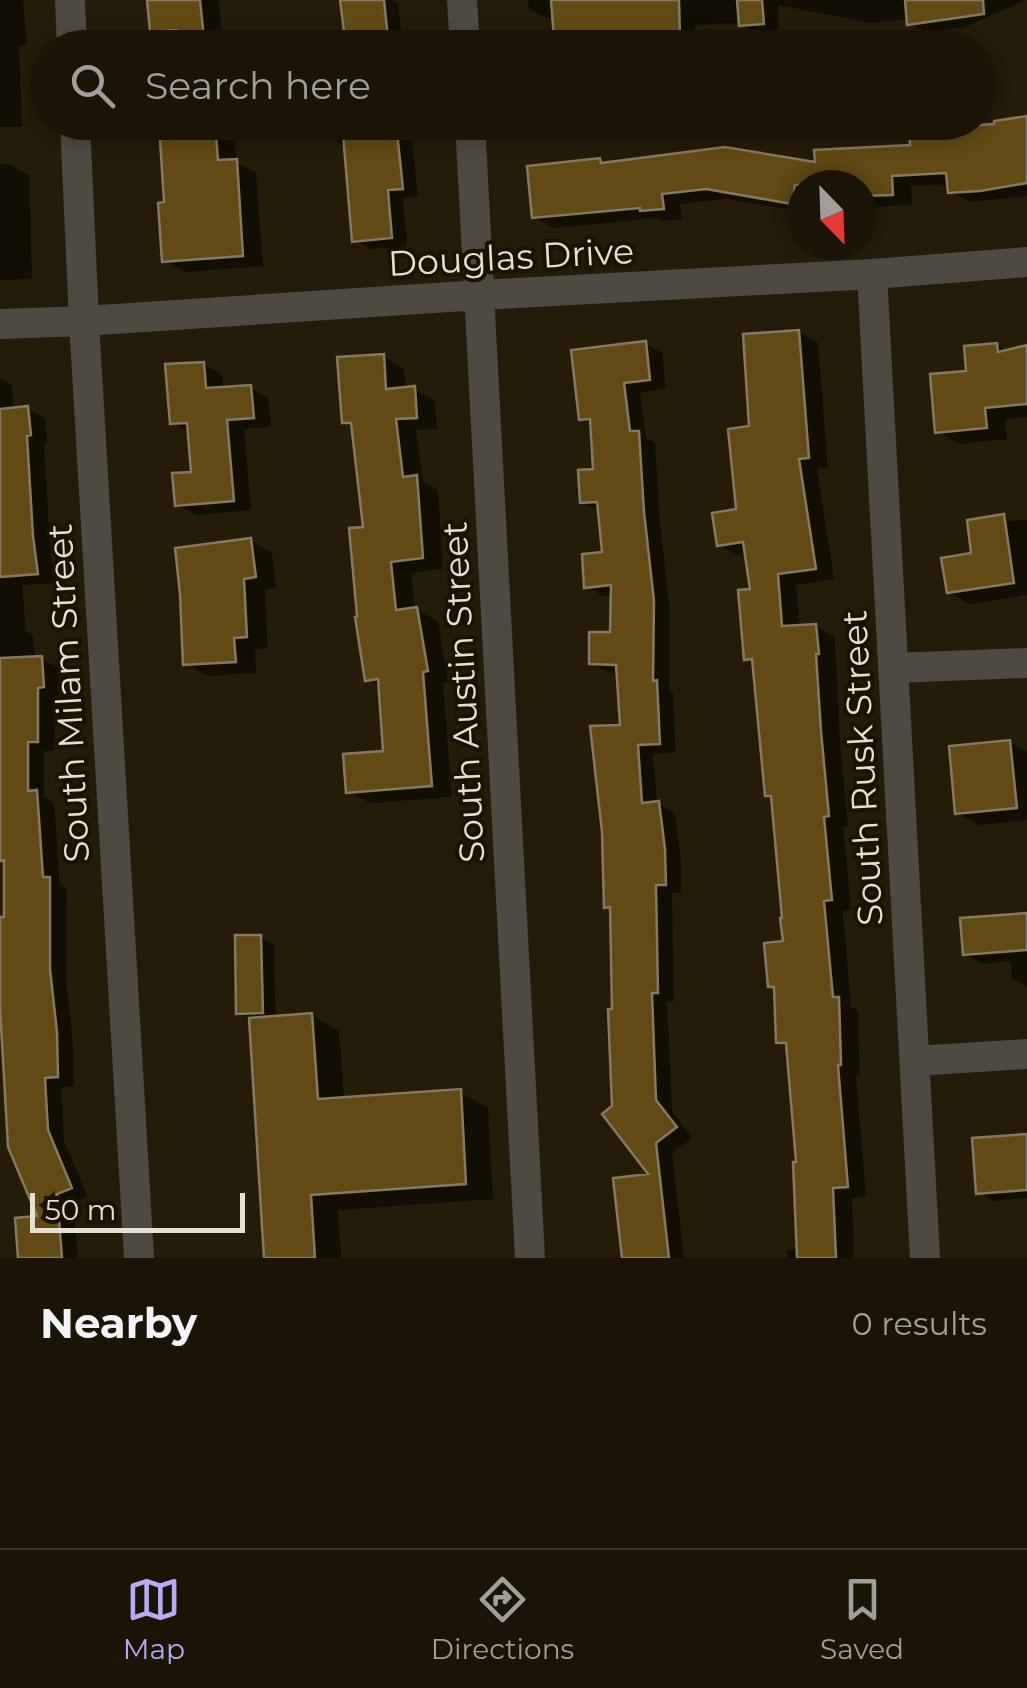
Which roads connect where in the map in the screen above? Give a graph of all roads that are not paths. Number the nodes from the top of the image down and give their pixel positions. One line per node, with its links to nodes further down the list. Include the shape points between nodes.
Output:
1 (70, 0): 3 (street)
2 (462, 0): 4 (street)
3 (71, 30)
4 (464, 30)
5 (76, 140): 10 (street, South Milam Street)
6 (471, 140): 9 (street, South Austin Street)
7 (1027, 262): 8 (street, Douglas Drive)
8 (872, 274): 9 (street, Douglas Drive); 13 (street, South Rusk Street)
9 (480, 295): 10 (street, Douglas Drive); 17 (street, South Austin Street)
10 (84, 321): 11 (street, Douglas Drive); 16 (street, South Milam Street)
11 (0, 324)
12 (1027, 663): 13 (street)
13 (894, 668): 15 (street, South Rusk Street)
14 (1027, 1054): 15 (street)
15 (915, 1062): 18 (street, South Rusk Street)
16 (139, 1258)
17 (530, 1258)
18 (925, 1258)

